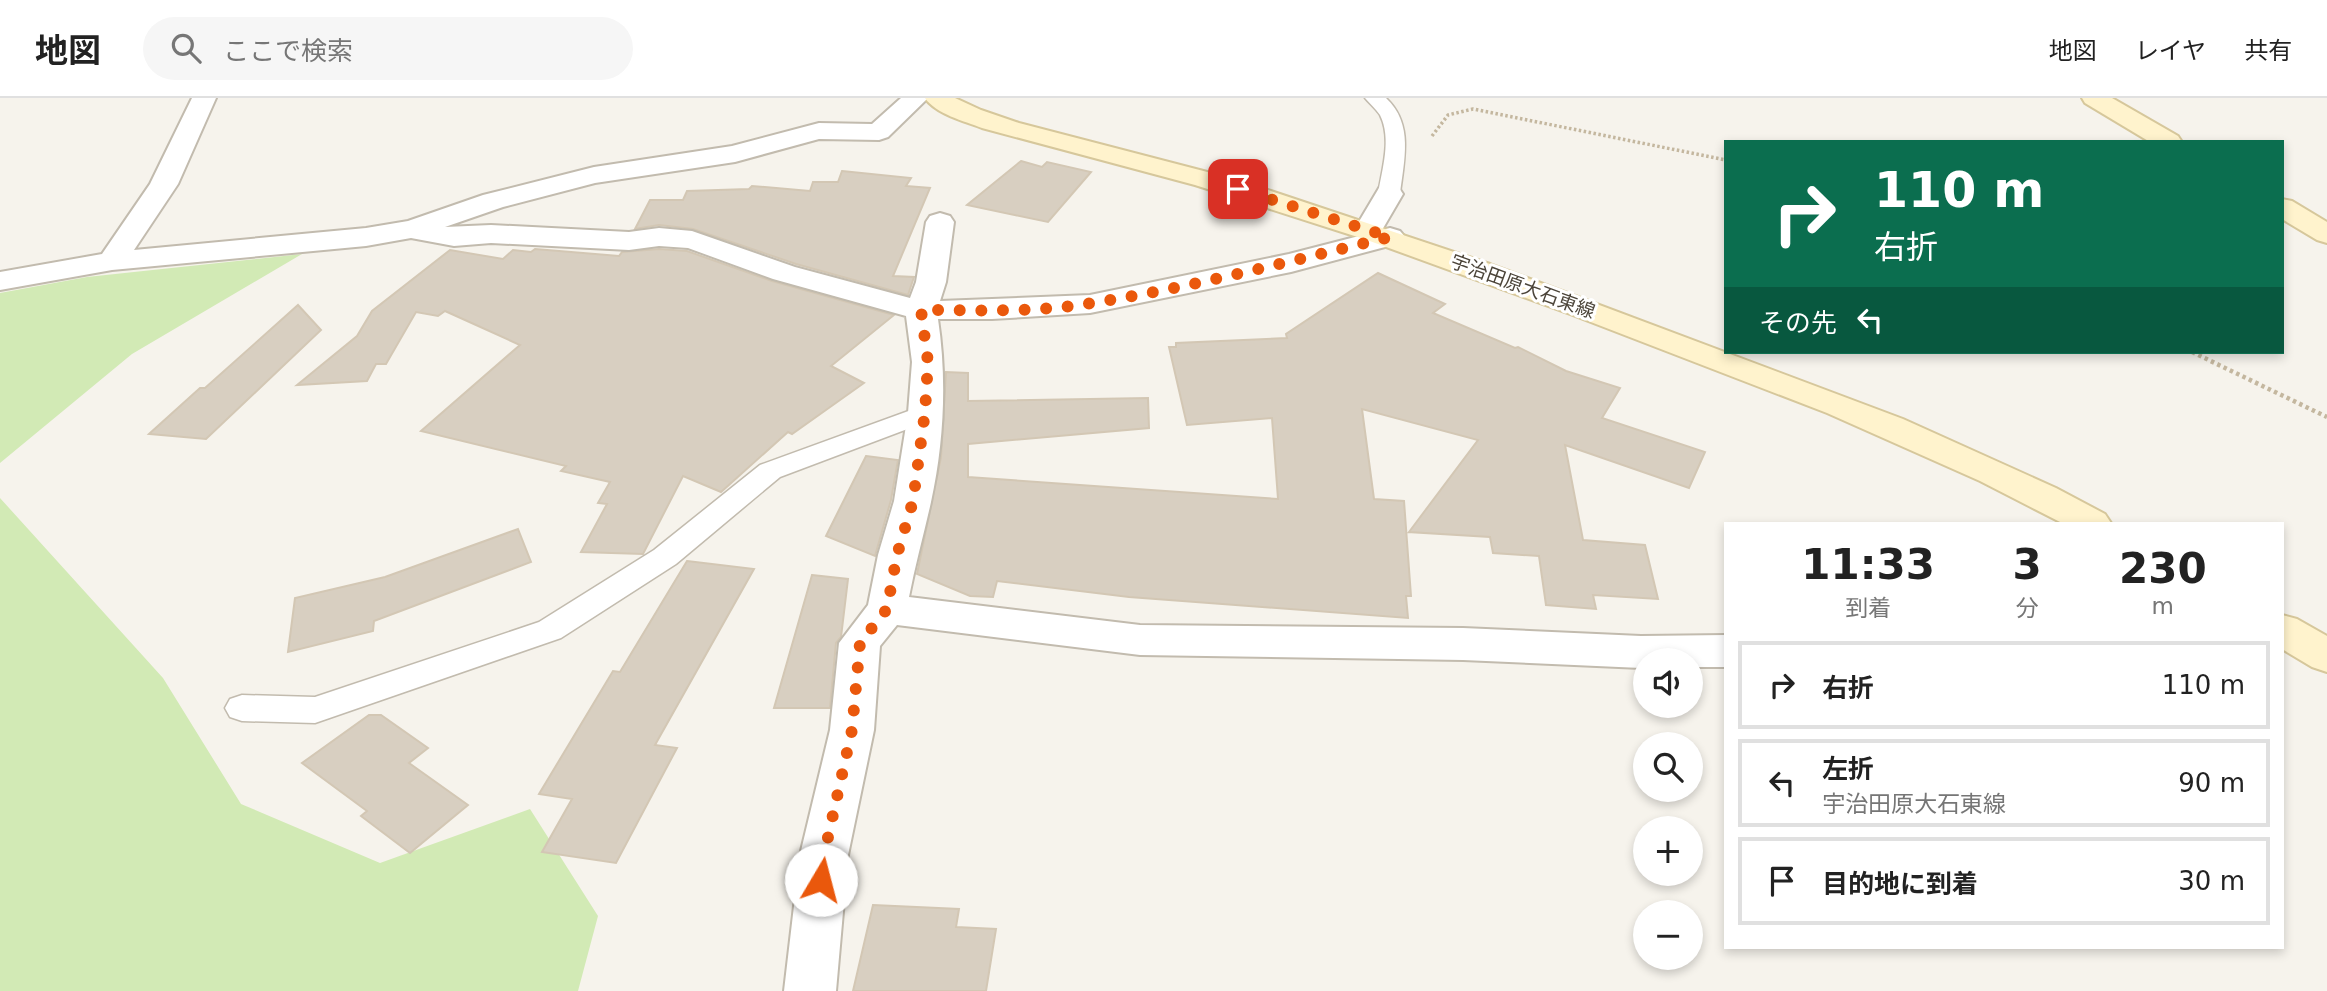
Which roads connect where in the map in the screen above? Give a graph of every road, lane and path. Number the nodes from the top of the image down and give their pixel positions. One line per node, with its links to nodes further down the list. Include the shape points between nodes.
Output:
1 (204, 98): 14 (street, via 164,184)
2 (916, 98): 11 (street, via 878,132 819,131 735,154 594,175 493,201)
3 (937, 98): 12 (main road, 宇治田原大石東線, via 956,110 1007,127 1186,173)
4 (1376, 98): 8 (lane, via 1388,107 1397,131)
5 (2094, 98): 6 (main road)
6 (2166, 140)
7 (1724, 160): 8 (path, via 1473,109 1448,115)
8 (1389, 194): 12 (street)
9 (2284, 209): 13 (main road)
10 (940, 222): 16 (street)
11 (411, 229): 14 (street); 16 (street, via 454,237 692,240 784,273)
12 (1379, 234): 16 (street, via 1291,263 1090,304); 20 (main road, 宇治田原大石東線, via 1829,401 1936,446)
13 (2327, 234)
14 (112, 261): 15 (street)
15 (0, 281)
16 (921, 310): 18 (street, via 928,362)
17 (2196, 354): 19 (path)
18 (925, 412): 21 (street, via 913,501); 23 (lane, via 770,471 665,557 550,631 315,710)
19 (2327, 417)
20 (2090, 522)
21 (887, 609): 22 (street, via 1140,640); 24 (street, via 860,643 852,730 824,855)
22 (1724, 651)
23 (242, 708)
24 (810, 991)

